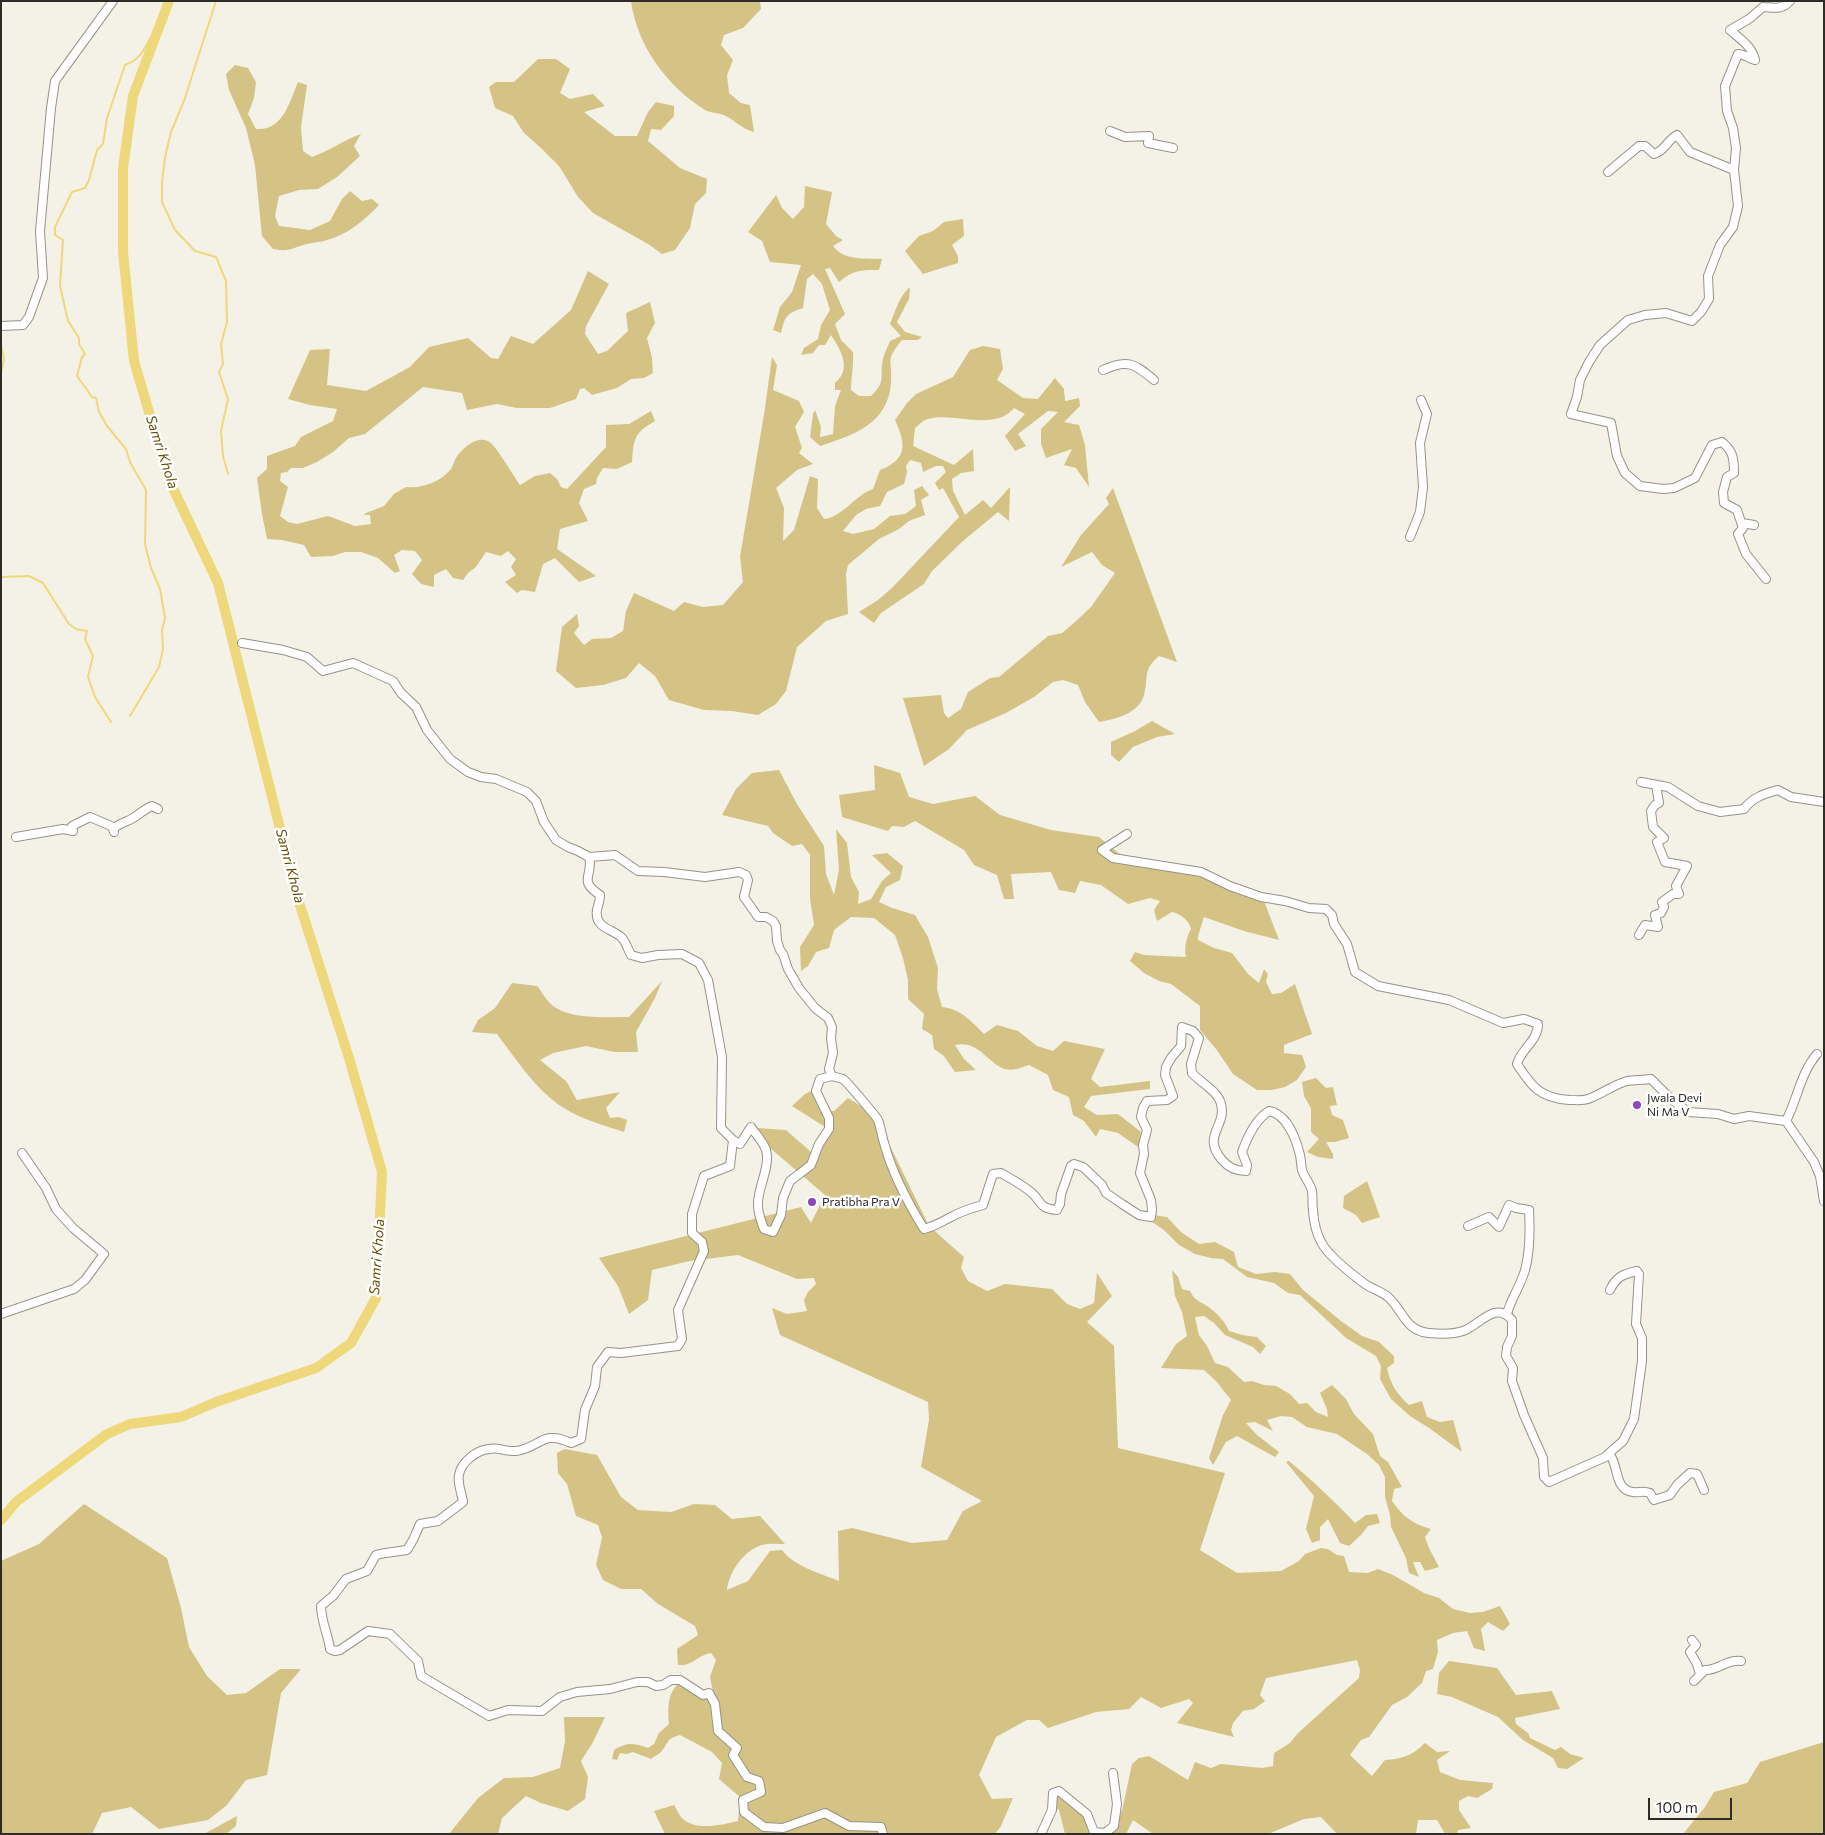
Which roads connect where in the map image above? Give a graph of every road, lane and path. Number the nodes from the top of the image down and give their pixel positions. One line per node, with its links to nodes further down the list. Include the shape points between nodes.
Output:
1 (112, 1): 7 (street, via 55,82 40,231 43,278 23,325)
2 (1790, 1): 5 (street, via 1777,9 1763,6 1750,19 1730,30 1749,46 1756,60 1738,54 1725,86 1736,148)
3 (1110, 131): 4 (street, via 1126,137 1149,136 1148,143)
4 (1173, 148)
5 (1734, 170): 6 (street, via 1690,152 1677,135 1656,154 1639,146); 11 (street, via 1738,206 1733,227 1720,245 1708,276 1709,299 1701,312 1692,321 1666,313 1628,320 1600,345 1589,362 1580,380 1571,414 1611,424 1617,456 1625,473 1640,486 1674,488 1695,478 1712,446 1722,442 1731,449 1734,458 1734,473 1727,478 1723,492 1724,504 1737,510)
6 (1608, 172)
7 (1, 326)
8 (1103, 370): 9 (street, via 1131,363)
9 (1154, 380)
10 (1421, 400): 13 (street, via 1427,414 1420,443 1423,487 1420,512)
11 (1742, 523): 12 (street); 14 (street, via 1743,528 1738,534 1746,554)
12 (1754, 525)
13 (1410, 537)
14 (1766, 579)
15 (242, 643): 22 (street, via 307,657 322,671 353,663 393,681 416,707 427,730 450,759 468,772 496,779 526,792 536,801 556,840)
16 (1641, 782): 17 (street)
17 (1656, 785): 18 (street, via 1668,787 1698,806 1720,812 1744,808 1758,796 1778,790 1790,798); 23 (street, via 1659,803 1651,811 1654,827 1664,838 1656,842 1665,862 1687,866 1676,886 1679,894 1672,894 1662,902 1662,914 1655,915 1658,927 1645,925)
18 (1824, 802)
19 (158, 809): 21 (street, via 152,806 142,810 128,821 119,823 113,831 112,826 90,817 72,826 74,831 63,829)
20 (1127, 834): 26 (street, via 1102,850 1113,858 1201,872 1261,897 1326,909 1347,944 1355,972 1378,986 1449,1000 1503,1023 1524,1019 1538,1024 1538,1032 1519,1055 1517,1064 1544,1096 1585,1100 1612,1086 1650,1079 1688,1112 1718,1114 1734,1119 1749,1116)
21 (16, 837)
22 (589, 856): 25 (street, via 615,854 638,871 705,877 740,872 746,875 744,897 758,917 773,921 780,950 799,988 828,1018 832,1027 833,1053 829,1069); 27 (street, via 591,864 587,880 600,895 597,910 604,928 621,936 631,955 642,958 682,954 699,963 708,980 722,1057 720,1128)
23 (1638, 935)
24 (1817, 1054): 26 (street, via 1802,1075)
25 (832, 1076): 27 (street, via 820,1079 816,1091 829,1118 829,1129 811,1165 790,1181 783,1198 781,1216 773,1232 764,1229 758,1210 767,1152 751,1127 740,1144); 33 (street, via 843,1080 878,1118 894,1171 924,1229 983,1205 993,1174 1001,1173 1033,1194 1047,1209 1057,1210 1074,1164 1083,1167 1106,1193 1140,1215 1151,1218 1151,1200 1140,1173 1146,1130 1141,1117 1147,1101 1167,1100 1173,1096 1166,1067 1181,1046 1182,1027 1193,1031 1199,1038 1191,1064 1192,1073 1213,1091 1221,1103 1222,1113 1213,1140 1214,1151 1225,1164 1246,1172 1242,1152 1245,1144 1263,1115 1269,1110 1275,1112 1285,1122 1300,1154 1302,1170 1312,1191 1313,1220 1318,1238 1329,1254 1346,1269 1389,1298 1408,1324 1428,1333 1456,1333 1496,1312)
26 (1786, 1121): 29 (street, via 1814,1162)
27 (733, 1140): 41 (street, via 730,1166 704,1176 692,1214 692,1233 702,1242 704,1251 678,1310 682,1339 678,1346 608,1352 597,1368 581,1439 571,1443 553,1437 516,1451 489,1449 465,1461 458,1475 463,1502 438,1521 420,1524 407,1550 376,1554 366,1571 346,1579 321,1606 321,1617 330,1649 340,1650 368,1631 390,1634 418,1661 421,1676 489,1716 508,1710 542,1711 560,1697 577,1692 637,1682 663,1686 671,1680 680,1680 702,1695 709,1693 715,1704 718,1731 737,1748 733,1755 747,1776 759,1781 761,1792 743,1800 744,1812 764,1827 783,1828 825,1813 849,1826 882,1827)
28 (22, 1153): 32 (street, via 56,1209 104,1254 86,1280 74,1289)
29 (1824, 1201)
30 (1468, 1226): 33 (street, via 1489,1217 1500,1227 1509,1205 1529,1210 1526,1266)
31 (1610, 1290): 34 (street, via 1620,1276 1637,1271 1639,1274 1636,1324 1642,1338 1642,1361 1634,1418 1623,1441)
32 (1, 1314)
33 (1507, 1314): 34 (street, via 1512,1320 1512,1336 1506,1356 1513,1368 1512,1381 1524,1415 1543,1458 1544,1477 1549,1482)
34 (1608, 1455): 35 (street, via 1612,1457 1623,1487 1633,1492 1642,1490 1650,1493 1654,1500 1670,1494 1690,1473 1697,1474)
35 (1704, 1490)
36 (1692, 1640): 38 (street, via 1696,1645 1690,1652)
37 (1740, 1661): 38 (street)
38 (1700, 1674): 39 (street)
39 (1694, 1681)
40 (1113, 1773): 42 (street, via 1118,1804 1114,1826 1105,1833 1094,1832 1086,1814 1059,1791 1053,1793 1052,1810)
41 (883, 1834)
42 (1041, 1834)

